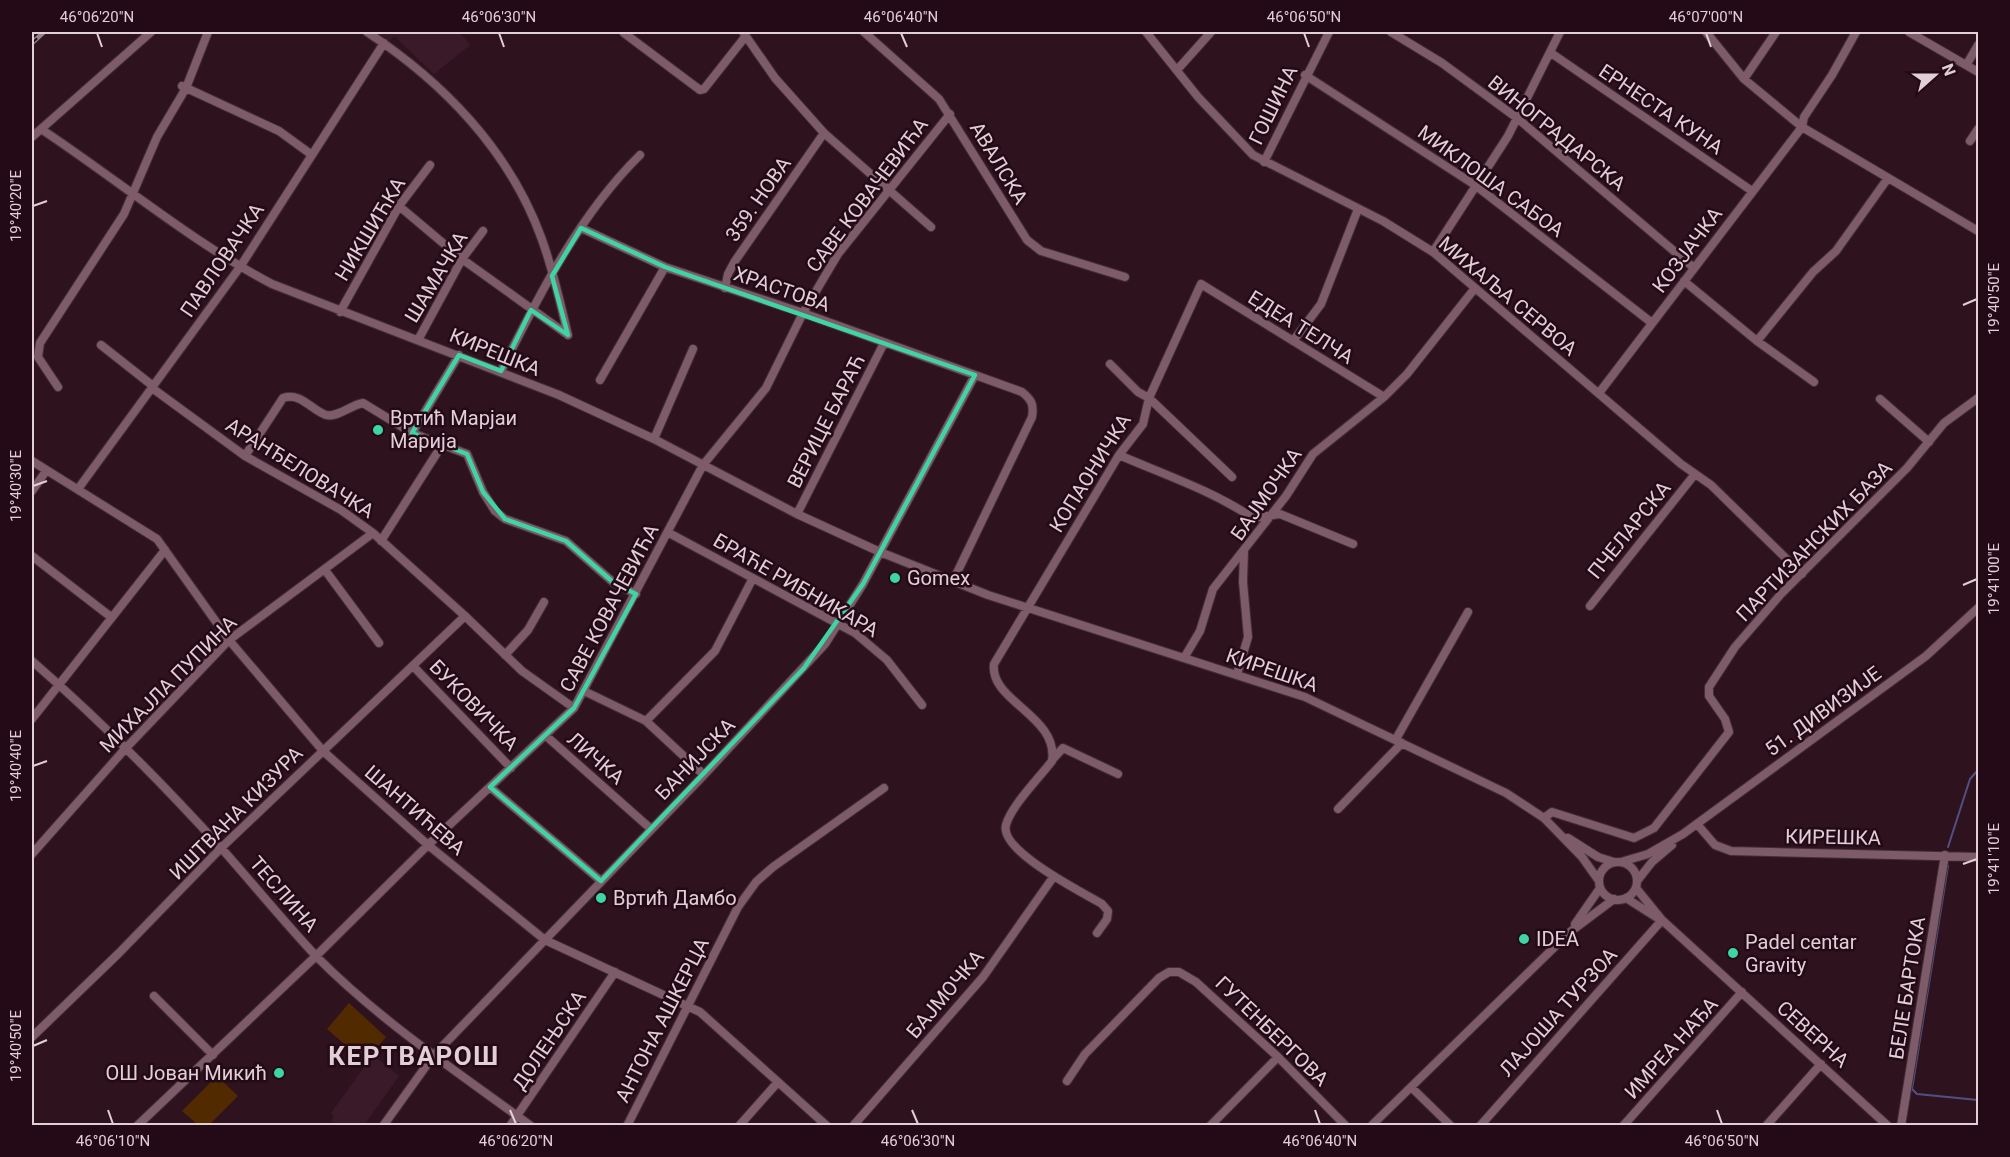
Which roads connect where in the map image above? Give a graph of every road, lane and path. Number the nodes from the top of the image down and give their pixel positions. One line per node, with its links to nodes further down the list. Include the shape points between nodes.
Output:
1 (151, 32): 28 (street)
2 (208, 32): 24 (street)
3 (367, 32): 16 (street)
4 (864, 32): 25 (street, АВАЛСКА, via 921,80)
5 (1146, 32): 20 (street, МИХАЉА СЕРВОА)
6 (1211, 32): 20 (street)
7 (1329, 32): 22 (street, ГОШИНА)
8 (1391, 32): 26 (street, ВИНОГРАДАРСКА, via 1442,63)
9 (1560, 32): 18 (street)
10 (1706, 32): 23 (street)
11 (1776, 32): 23 (street)
12 (1856, 32): 27 (street, КОЗЈАЧКА, via 1804,117)
13 (1908, 32): 19 (street)
14 (624, 33): 15 (street, via 700,90)
15 (744, 34): 30 (street, via 775,78)
16 (384, 43): 33 (street, ПАВЛОВАЧКА); 53 (street, via 405,56 444,92 495,151 532,217)
17 (1978, 45): 19 (street)
18 (1551, 53): 26 (street); 40 (street, ЕРНЕСТА КУНА)
19 (1967, 64): 21 (street)
20 (1177, 70): 35 (street, МИХАЉА СЕРВОА, via 1239,142)
21 (1978, 72)
22 (1305, 75): 35 (street, ГОШИНА); 38 (street, МИКЛОША САБОА)
23 (1744, 80): 27 (street)
24 (184, 87): 33 (street, via 279,131); 41 (street)
25 (950, 114): 39 (street, САВЕ КОВАЧЕВИЋА); 54 (street, АВАЛСКА, via 1027,240 1041,251)
26 (1517, 118): 38 (street); 52 (street, ВИНОГРАДАРСКА)
27 (1802, 127): 37 (street); 40 (street, КОЗЈАЧКА)
28 (41, 129): 31 (street); 41 (street, КИРЕШКА)
29 (1978, 129): 32 (street)
30 (824, 133): 39 (street); 57 (street, 359. НОВА, via 735,261)
31 (32, 137)
32 (1970, 141)
33 (312, 154): 50 (street, ПАВЛОВАЧКА)
34 (640, 155): 45 (street, via 614,181)
35 (1264, 162): 43 (street, МИХАЉА СЕРВОА)
36 (430, 165): 42 (street, НИКШИЋКА)
37 (1888, 178): 47 (street); 65 (street, via 1836,251 1813,272)
38 (1475, 185): 48 (street); 62 (street, МИКЛОША САБОА)
39 (888, 188): 44 (street); 61 (street, САВЕ КОВАЧЕВИЋА, via 838,254)
40 (1752, 191): 52 (street, КОЗЈАЧКА)
41 (132, 192): 50 (street, КИРЕШКА); 75 (street, via 124,214 40,343 38,357)
42 (399, 206): 49 (street); 60 (street, НИКШИЋКА)
43 (1358, 209): 48 (street, МИХАЉА СЕРВОА); 64 (street, via 1321,304)
44 (931, 227)
45 (581, 228): 51 (street, ХРАСТОВА); 53 (street)
46 (483, 231): 49 (street, ШАМАЧКА)
47 (1978, 231)
48 (1433, 252): 58 (street, МИХАЉА СЕРВОА)
49 (462, 259): 59 (street); 63 (street, ШАМАЧКА)
50 (240, 267): 60 (street, КИРЕШКА); 76 (street, ПАВЛОВАЧКА)
51 (665, 267): 57 (street, ХРАСТОВА); 73 (street)
52 (1694, 268): 55 (street, КОЗЈАЧКА)
53 (552, 276): 59 (street); 59 (street, via 568,335)
54 (1125, 276)
55 (1684, 281): 62 (street, КОЗЈАЧКА); 65 (street)
56 (1201, 284): 64 (street, ЕДЕА ТЕЛЧА); 78 (street, КОПАОНИЧКА)
57 (725, 288): 61 (street, ХРАСТОВА)
58 (1475, 288): 77 (street, МИХАЉА СЕРВОА); 79 (street, БАЈМОЧКА)
59 (531, 310): 71 (street)
60 (340, 312): 63 (street, КИРЕШКА)
61 (803, 313): 66 (street, ХРАСТОВА); 89 (street, САВЕ КОВАЧЕВИЋА, via 766,388)
62 (1652, 323): 77 (street, КОЗЈАЧКА)
63 (418, 340): 69 (street, КИРЕШКА)
64 (1293, 341): 79 (street, ЕДЕА ТЕЛЧА)
65 (1757, 341): 74 (street)
66 (884, 343): 72 (street, ХРАСТОВА); 95 (street, ВЕРИЦЕ БАРАЋ)
67 (101, 345): 76 (street, АРАНЂЕЛОВАЧКА)
68 (693, 349): 83 (street)
69 (459, 355): 71 (street, КИРЕШКА); 82 (street)
70 (1110, 364): 78 (street)
71 (501, 371): 83 (street, КИРЕШКА)
72 (975, 375): 103 (street, БАНИЈСКА); 108 (street, via 1022,392 1034,408)
73 (600, 380)
74 (1814, 382)
75 (58, 387)
76 (153, 387): 87 (street, АРАНЂЕЛОВАЧКА); 93 (street, ПАВЛОВАЧКА)
77 (1599, 393): 91 (street, МИХАЉА СЕРВОА)
78 (1149, 398): 86 (street, КОПАОНИЧКА, via 1143,424); 92 (street)
79 (1384, 398): 96 (street, БАЈМОЧКА, via 1313,454)
80 (1978, 398): 84 (street, ПАРТИЗАНСКИХ БАЗА, via 1944,423)
81 (1880, 399): 84 (street)
82 (412, 434): 85 (street); 87 (street, via 363,403 332,416 289,396 276,406)
83 (654, 439): 89 (street, КИРЕШКА)
84 (1929, 442): 106 (street, ПАРТИЗАНСКИХ БАЗА)
85 (442, 445): 99 (street); 109 (street, via 467,454 483,492 505,519 566,541 614,583)
86 (1119, 455): 96 (street, via 1189,483 1253,518); 112 (street, КОПАОНИЧКА)
87 (245, 456): 97 (street, АРАНЂЕЛОВАЧКА, via 341,510)
88 (32, 461): 90 (street, ШАНТИЋЕВА)
89 (703, 465): 95 (street, КИРЕШКА); 98 (street, САВЕ КОВАЧЕВИЋА)
90 (46, 471): 93 (street, ШАНТИЋЕВА); 94 (street)
91 (1695, 474): 106 (street, МИХАЉА СЕРВОА, via 1736,508); 111 (street, ПЧЕЛАРСКА)
92 (1232, 477)
93 (78, 489): 102 (street, ШАНТИЋЕВА, via 157,539)
94 (32, 491)
95 (797, 514): 103 (street, КИРЕШКА)
96 (1272, 514): 100 (street); 101 (street, БАЈМОЧКА)
97 (372, 533): 99 (street, АРАНЂЕЛОВАЧКА); 105 (street, МИХАЈЛА ПУПИНА)
98 (669, 533): 107 (street, БРАЋЕ РИБНИКАРА); 109 (street, САВЕ КОВАЧЕВИЋА)
99 (381, 540): 116 (street, АРАНЂЕЛОВАЧКА)
100 (1353, 544)
101 (1244, 549): 121 (street, via 1213,590 1200,631); 124 (street, БАЈМОЧКА, via 1248,638)
102 (165, 550): 115 (street); 118 (street, ШАНТИЋЕВА)
103 (880, 552): 108 (street, КИРЕШКА); 117 (street, БАНИЈСКА)
104 (32, 556): 115 (street)
105 (325, 570): 118 (street, МИХАЈЛА ПУПИНА); 119 (street)
106 (1802, 574): 144 (street, ПАРТИЗАНСКИХ БАЗА, via 1762,614 1712,679 1709,696 1729,732 1654,828 1634,838 1552,812)
107 (753, 578): 117 (street, БРАЋЕ РИБНИКАРА); 130 (street, via 716,651)
108 (953, 581): 112 (street, КИРЕШКА)
109 (636, 594): 126 (street, САВЕ КОВАЧЕВИЋА)
110 (544, 602): 120 (street, via 528,630)
111 (1590, 606)
112 (1027, 608): 121 (street, КИРЕШКА); 133 (street, via 993,671 999,684)
113 (1978, 608): 145 (street, 51. ДИВИЗИЈЕ, via 1926,656)
114 (1468, 612): 132 (street)
115 (111, 616): 125 (street)
116 (465, 616): 120 (street, АРАНЂЕЛОВАЧКА); 123 (street, ИШТВАНА КИЗУРА)
117 (837, 625): 127 (street, БРАЋЕ РИБНИКАРА, via 872,645); 140 (street, БАНИЈСКА, via 811,660)
118 (229, 640): 135 (street, МИХАЈЛА ПУПИНА); 136 (street, ШАНТИЋЕВА)
119 (379, 643)
120 (505, 655): 128 (street, АРАНЂЕЛОВАЧКА)
121 (1184, 658): 124 (street, КИРЕШКА)
122 (32, 661): 125 (street, ТЕСЛИНА)
123 (413, 666): 136 (street, ИШТВАНА КИЗУРА); 138 (street, БУКОВИЧКА)
124 (1237, 674): 132 (street, КИРЕШКА, via 1305,697)
125 (58, 684): 129 (street); 135 (street, ТЕСЛИНА)
126 (584, 691): 128 (street, САВЕ КОВАЧЕВИЋА); 130 (street)
127 (921, 705)
128 (574, 708): 131 (street, САВЕ КОВАЧЕВИЋА)
129 (32, 719)
130 (646, 721): 140 (street)
131 (545, 735): 138 (street, САВЕ КОВАЧЕВИЋА); 146 (street, ЛИЧКА)
132 (1399, 741): 143 (street); 144 (street, КИРЕШКА, via 1506,793)
133 (1052, 742): 134 (street); 137 (street)
134 (1063, 748): 137 (street); 139 (street)
135 (125, 749): 150 (street, ТЕСЛИНА); 151 (street, МИХАЈЛА ПУПИНА)
136 (323, 751): 149 (street, ШАНТИЋЕВА); 150 (street, ИШТВАНА КИЗУРА)
137 (1052, 761): 155 (street, via 1009,818 1005,833 1013,846)
138 (511, 768): 141 (street, САВЕ КОВАЧЕВИЋА)
139 (1118, 774)
140 (704, 775): 146 (street, БАНИЈСКА)
141 (490, 787): 149 (street, САВЕ КОВАЧЕВИЋА); 156 (street)
142 (884, 788): 169 (street, АНТОНА АШКЕРЦА, via 756,882 738,907)
143 (1338, 809)
144 (1544, 818): 147 (street, КИРЕШКА)
145 (1697, 824): 148 (street, 51. ДИВИЗИЈЕ); 152 (street, КИРЕШКА, via 1715,845 1731,851)
146 (651, 829): 156 (street, БАНИЈСКА)
147 (1559, 833): 154 (street, КИРЕШКА, via 1598,857); 157 (street, КИРЕШКА)
148 (1683, 834): 154 (street, 51. ДИВИЗИЈЕ, via 1648,854); 158 (street, 51. ДИВИЗИЈЕ, via 1652,862)
149 (428, 845): 164 (street, ШАНТИЋЕВА); 165 (street, САВЕ КОВАЧЕВИЋА)
150 (221, 848): 165 (street, ТЕСЛИНА); 170 (street, ИШТВАНА КИЗУРА)
151 (32, 854)
152 (1945, 855): 153 (street, КИРЕШКА); 195 (street, БЕЛЕ БАРТОКА)
153 (1978, 857)
154 (1618, 862): 157 (street, via 1604,868); 158 (street, via 1633,869)
155 (1054, 876): 163 (street, via 1108,911); 186 (street, БАЈМОЧКА, via 983,977)
156 (601, 881): 164 (street, БАНИЈСКА)
157 (1600, 884): 160 (street, via 1607,896); 162 (street)
158 (1637, 885): 159 (street); 161 (street, СЕВЕРНА)
159 (1626, 898): 160 (street); 161 (street, СЕВЕРНА)
160 (1614, 899): 162 (street)
161 (1662, 920): 167 (street, СЕВЕРНА); 191 (street, ЛАЈОША ТУРЗОА)
162 (1569, 932): 177 (street)
163 (1097, 933)
164 (545, 940): 166 (street, ШАНТИЋЕВА); 172 (street, БАНИЈСКА)
165 (316, 956): 171 (street, САВЕ КОВАЧЕВИЋА); 172 (street, ТЕСЛИНА)
166 (615, 972): 169 (street, ШАНТИЋЕВА); 178 (street, ДОЛЕЊСКА)
167 (1742, 992): 174 (street, СЕВЕРНА); 192 (street, ИМРЕА НАЂА)
168 (154, 996): 171 (street)
169 (689, 1005): 176 (street, ШАНТИЋЕВА, via 714,1022); 183 (street, АНТОНА АШКЕРЦА)
170 (32, 1036)
171 (213, 1055): 179 (street, САВЕ КОВАЧЕВИЋА)
172 (434, 1055): 178 (street, ТЕСЛИНА); 180 (street, БАНИЈСКА)
173 (1278, 1057): 175 (street, ГУТЕНБЕРГОВА, via 1196,982 1179,972 1169,972 1085,1054); 187 (street); 188 (street, ГУТЕНБЕРГОВА)
174 (1821, 1064): 193 (street); 194 (street, СЕВЕРНА)
175 (1067, 1081)
176 (778, 1082): 184 (street); 185 (street, ШАНТИЋЕВА)
177 (1412, 1087): 189 (street); 190 (street)
178 (518, 1116): 181 (street, ДОЛЕЊСКА); 182 (street, ТЕСЛИНА)
179 (137, 1125)
180 (383, 1125)
181 (510, 1125)
182 (531, 1125)
183 (627, 1125)
184 (739, 1125)
185 (826, 1125)
186 (853, 1125)
187 (1210, 1125)
188 (1346, 1125)
189 (1371, 1125)
190 (1451, 1125)
191 (1480, 1125)
192 (1623, 1125)
193 (1766, 1125)
194 (1888, 1125)
195 (1901, 1125)

